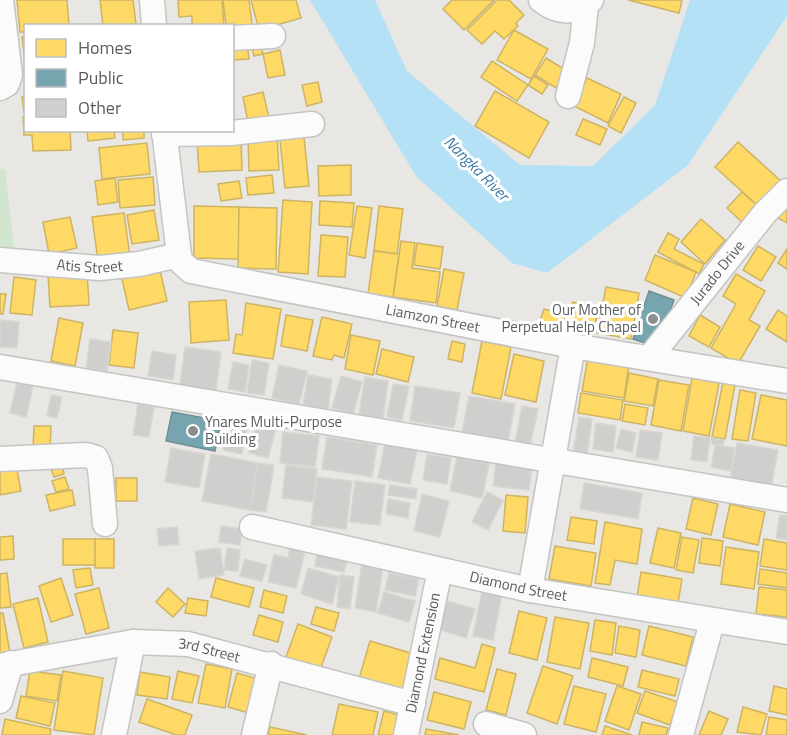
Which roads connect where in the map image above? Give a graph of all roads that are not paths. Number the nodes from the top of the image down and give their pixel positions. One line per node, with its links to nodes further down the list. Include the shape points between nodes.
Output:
1 (2, 0): 8 (street)
2 (152, 0): 5 (street)
3 (541, 0): 4 (street, via 564,12)
4 (589, 2): 9 (street)
5 (154, 24)
6 (273, 36): 7 (street)
7 (234, 38)
8 (5, 82)
9 (568, 96)
10 (312, 124): 11 (street, via 231,134)
11 (164, 132): 13 (street)
12 (787, 191): 16 (street, Jurado Drive)
13 (179, 255): 14 (street, Atis Street, via 99,268); 15 (street, Liamzon Street, via 191,270)
14 (0, 260)
15 (573, 346): 16 (street, Liamzon Street); 20 (street)
16 (650, 357): 18 (street, Liamzon Street)
17 (0, 366): 20 (street)
18 (787, 381)
19 (0, 459): 22 (street, via 86,455 96,458)
20 (554, 462): 21 (street); 25 (street)
21 (787, 500)
22 (105, 524)
23 (252, 527): 24 (street, Diamond Street)
24 (440, 570): 25 (street, Diamond Street); 32 (street, Diamond Extension)
25 (530, 591): 26 (street, Diamond Street)
26 (712, 622): 27 (street, Diamond Street); 38 (street)
27 (787, 632)
28 (133, 642): 29 (street, 3rd Street); 30 (street, 3rd Street, via 188,644); 34 (street)
29 (6, 664): 31 (street)
30 (271, 664): 32 (street, 3rd Street); 35 (street)
31 (0, 701)
32 (413, 704): 36 (street, Diamond Extension)
33 (486, 724): 37 (street)
34 (114, 735)
35 (254, 735)
36 (406, 735)
37 (524, 735)
38 (681, 735)

